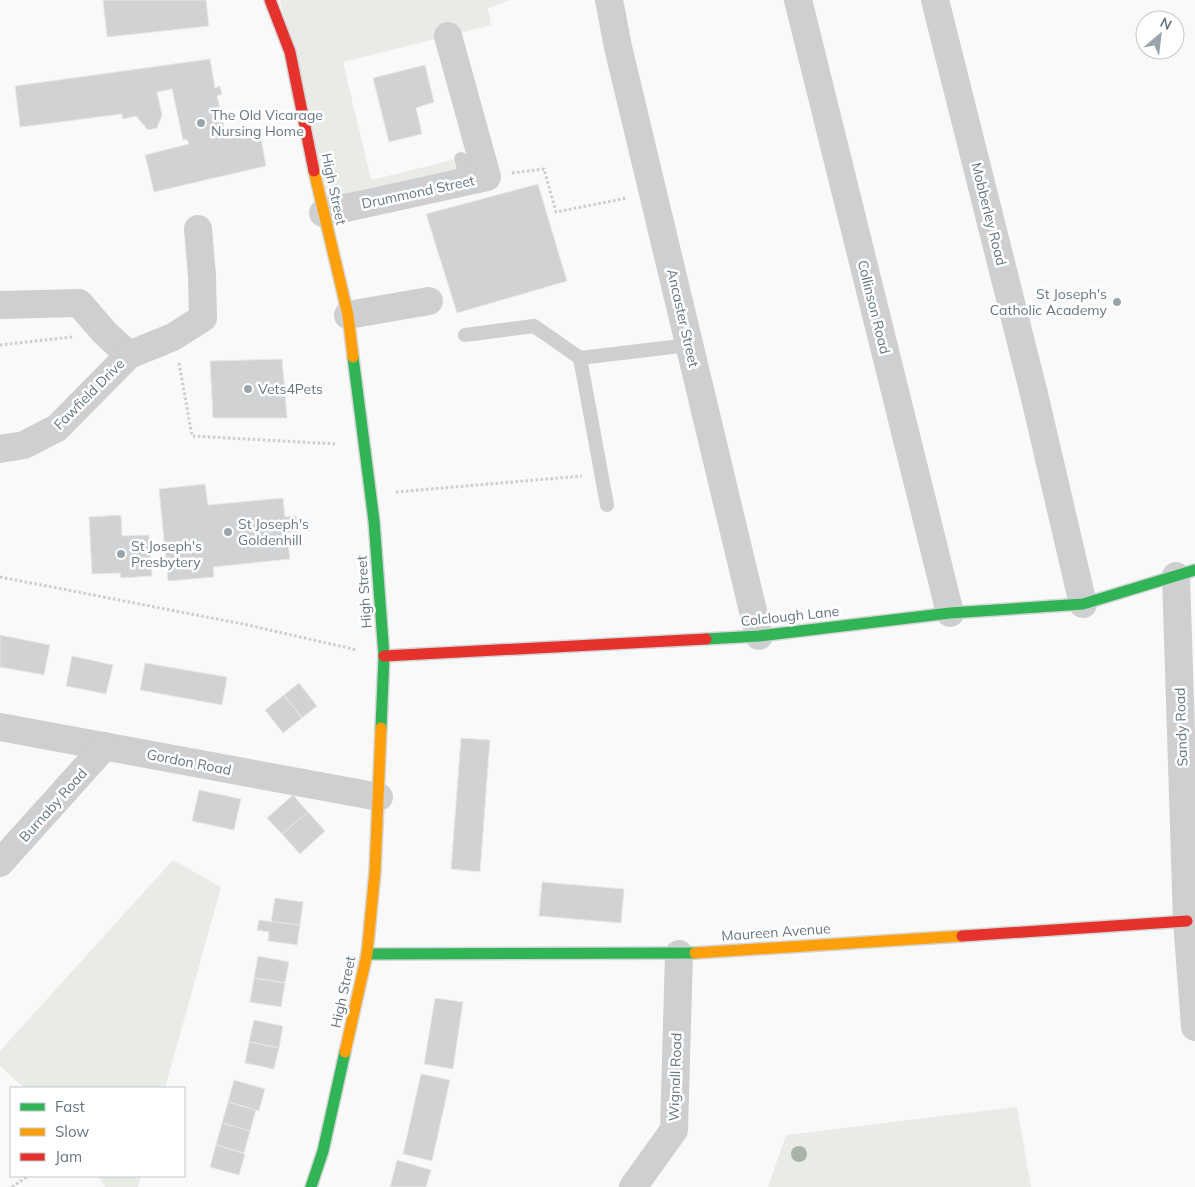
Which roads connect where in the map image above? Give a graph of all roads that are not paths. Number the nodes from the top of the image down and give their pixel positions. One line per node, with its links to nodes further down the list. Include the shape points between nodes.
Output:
1 (270, 0): 6 (street, High Street, via 290,52)
2 (609, 0): 12 (street, Ancaster Street)
3 (798, 0): 19 (street, Collinson Road)
4 (935, 0): 18 (street, Mobberley Road)
5 (448, 36): 6 (street, Drummond Street, via 472,172)
6 (323, 213): 10 (street, High Street)
7 (198, 229): 13 (street, Fawfield Drive, via 203,318 173,337)
8 (429, 301): 10 (street)
9 (0, 305): 13 (street, via 79,303)
10 (348, 315): 21 (street, High Street, via 374,521)
11 (465, 334): 14 (lane, via 534,326)
12 (689, 345): 14 (lane); 20 (street, Ancaster Street)
13 (128, 355): 15 (street, Fawfield Drive, via 57,428 24,444)
14 (580, 358): 16 (lane)
15 (0, 449)
16 (607, 505)
17 (1186, 573): 18 (street, Colclough Lane); 26 (street, Sandy Road)
18 (1083, 604): 19 (street, Colclough Lane)
19 (950, 613): 20 (street, Colclough Lane)
20 (759, 636): 21 (street, Colclough Lane)
21 (384, 656): 24 (street, High Street)
22 (0, 727): 23 (street, Gordon Road)
23 (105, 746): 24 (street, Gordon Road); 25 (street, Burnaby Road)
24 (379, 797): 27 (street, High Street, via 376,871)
25 (0, 863)
26 (1187, 921): 28 (street, Maureen Avenue); 29 (street, Sandy Road)
27 (367, 954): 28 (street, Maureen Avenue); 30 (street, High Street, via 323,1151)
28 (679, 954): 31 (street, Wignall Road, via 674,1130)
29 (1195, 1027)
30 (311, 1187)
31 (633, 1187)

